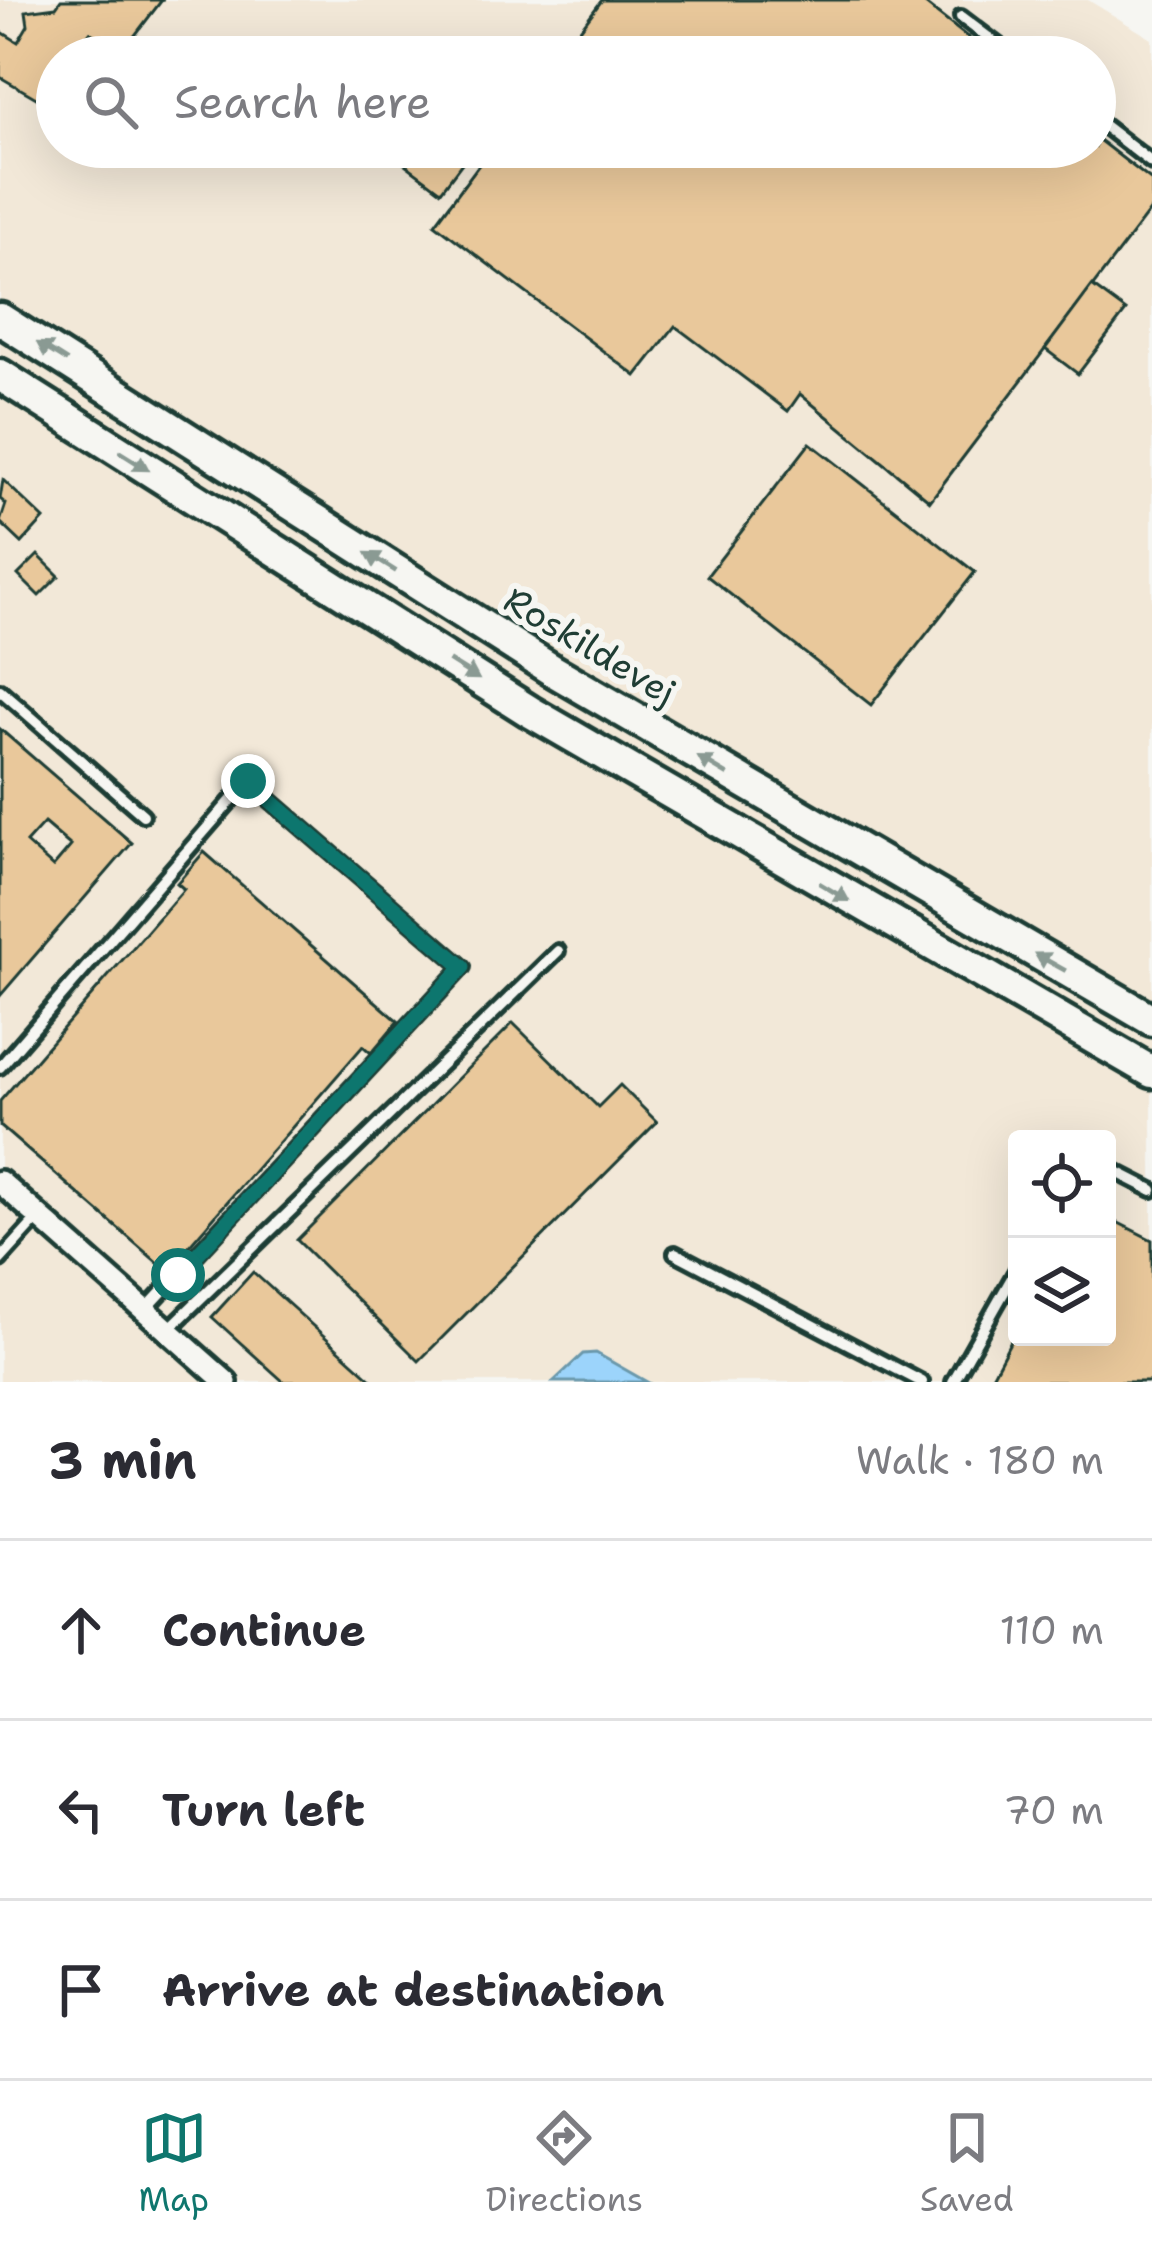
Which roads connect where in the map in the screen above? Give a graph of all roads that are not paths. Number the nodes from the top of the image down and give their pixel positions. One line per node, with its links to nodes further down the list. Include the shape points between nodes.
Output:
1 (961, 17): 2 (lane)
2 (986, 36)
3 (1116, 135): 4 (lane)
4 (1152, 163)
5 (0, 319): 10 (main road, Roskildevej, one-way to 5, via 552,670)
6 (0, 375): 12 (main road, one-way to 12, via 529,711)
7 (0, 690): 8 (lane)
8 (143, 815)
9 (558, 951): 21 (lane)
10 (1152, 1020)
11 (0, 1067): 20 (lane, via 248,781 463,967)
12 (1152, 1072)
13 (1116, 1172): 15 (lane)
14 (0, 1182): 16 (street)
15 (1152, 1190)
16 (39, 1216): 18 (lane); 20 (street)
17 (675, 1253): 23 (lane)
18 (0, 1260)
19 (1008, 1285): 24 (lane)
20 (146, 1309): 21 (street)
21 (168, 1330): 22 (street)
22 (226, 1382)
23 (922, 1382)
24 (953, 1382)

